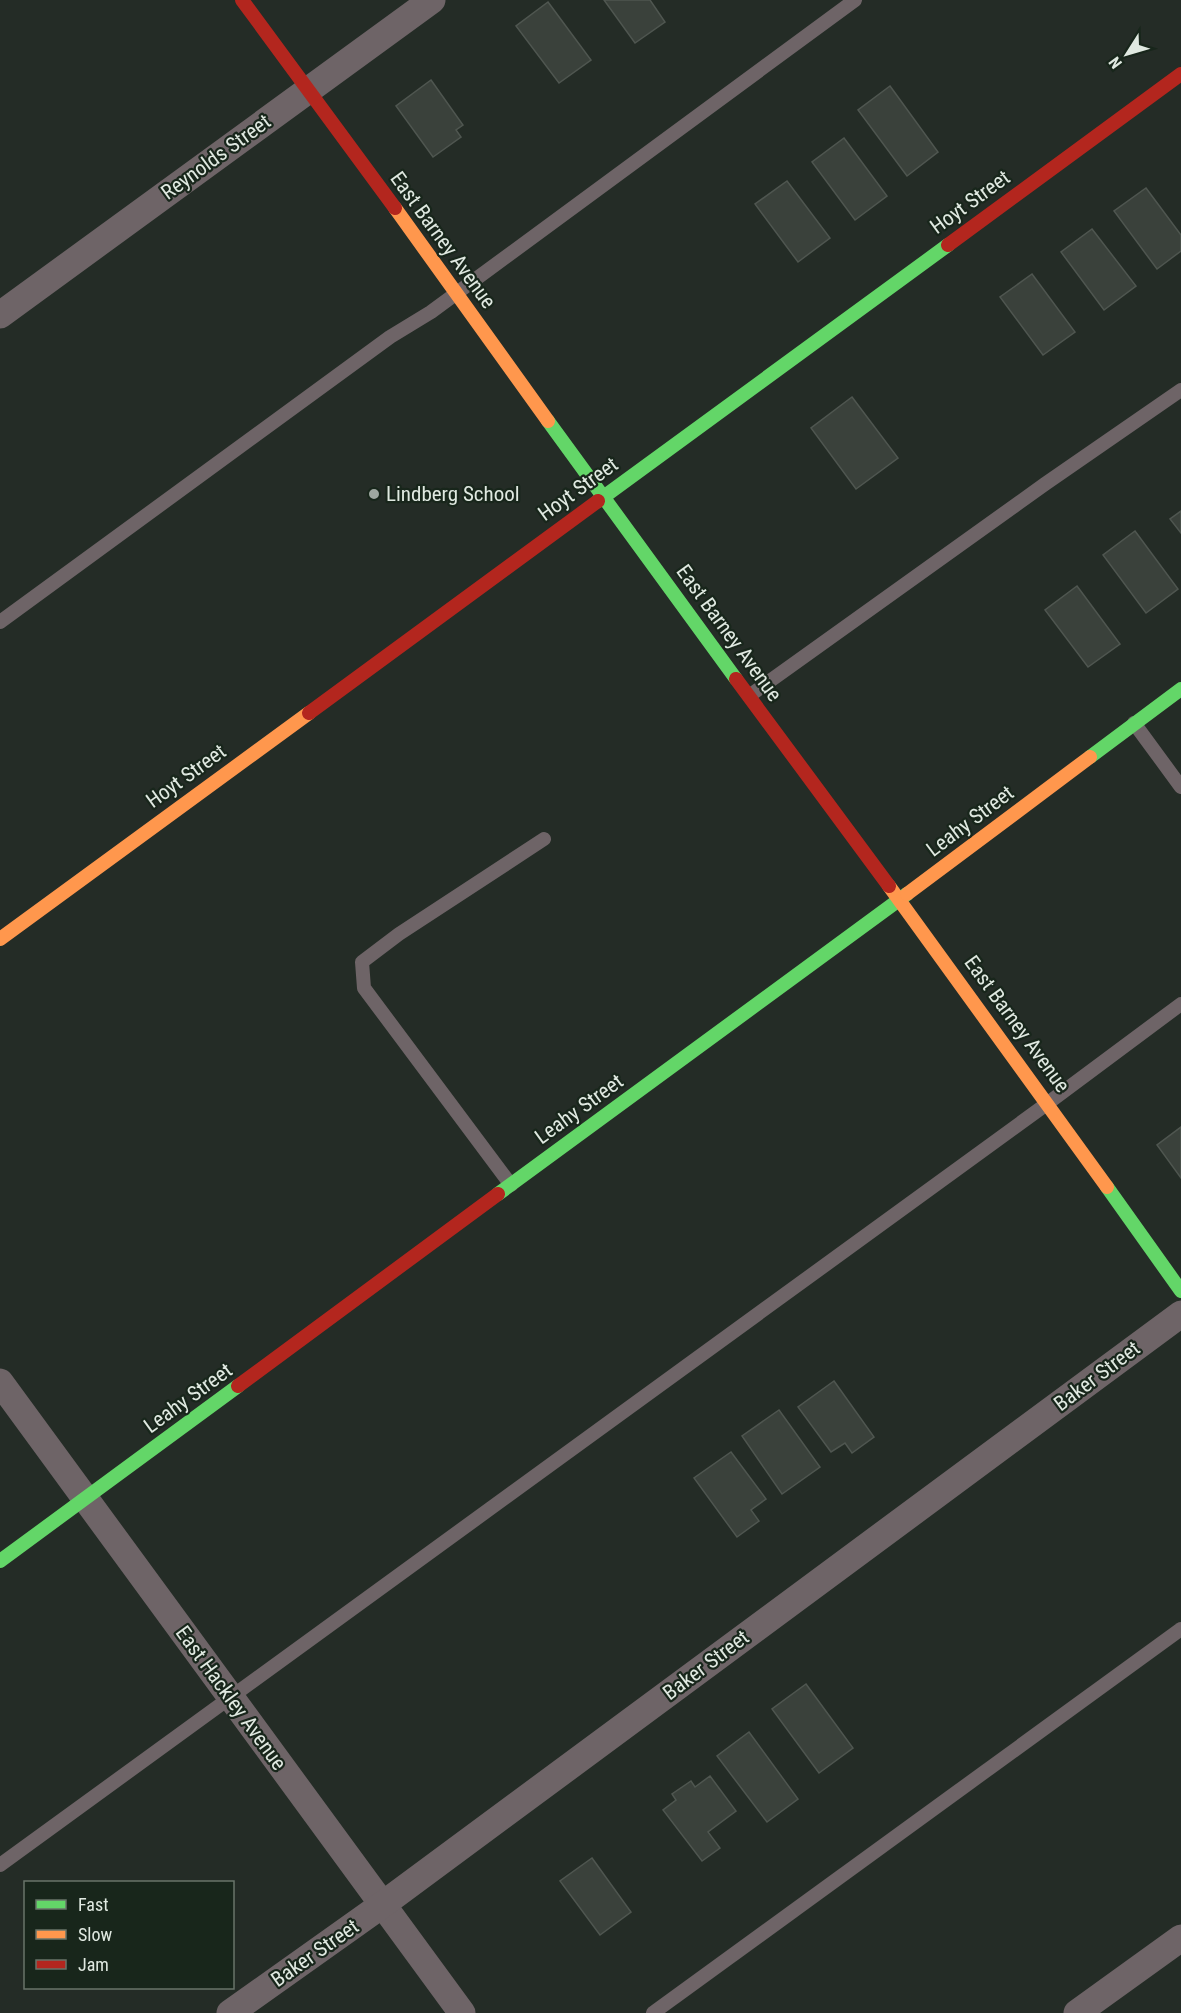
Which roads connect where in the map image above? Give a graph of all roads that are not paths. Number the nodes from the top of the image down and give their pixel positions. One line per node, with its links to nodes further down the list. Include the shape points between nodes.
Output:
1 (242, 0): 5 (street, East Barney Avenue)
2 (432, 0): 5 (street, Reynolds Street)
3 (855, 0): 6 (lane)
4 (1181, 74): 9 (street, Hoyt Street)
5 (308, 89): 6 (street, East Barney Avenue); 7 (street, Reynolds Street)
6 (456, 292): 9 (street, East Barney Avenue); 10 (lane)
7 (0, 315)
8 (1181, 390): 12 (lane)
9 (603, 497): 12 (street, East Barney Avenue); 17 (street, Hoyt Street)
10 (0, 622)
11 (1181, 689): 13 (street, Leahy Street)
12 (749, 696): 16 (street, East Barney Avenue)
13 (1134, 723): 14 (lane); 16 (street, Leahy Street)
14 (1181, 788)
15 (544, 839): 20 (lane, via 362,962 364,988)
16 (899, 899): 19 (street, East Barney Avenue); 20 (street, Leahy Street)
17 (0, 939)
18 (1181, 1004): 19 (lane)
19 (1048, 1103): 21 (street, East Barney Avenue); 27 (lane)
20 (511, 1185): 24 (street, Leahy Street)
21 (1181, 1291)
22 (1181, 1314): 29 (street, Baker Street)
23 (0, 1382): 24 (street, East Hackley Avenue)
24 (85, 1500): 25 (street, Leahy Street); 27 (street, East Hackley Avenue)
25 (0, 1561)
26 (1181, 1629): 33 (lane)
27 (231, 1697): 28 (lane); 29 (street, East Hackley Avenue)
28 (0, 1865)
29 (382, 1905): 31 (street, Baker Street); 32 (street, East Hackley Avenue)
30 (1181, 1938): 34 (street)
31 (230, 2013)
32 (462, 2013)
33 (653, 2013)
34 (1077, 2013)

